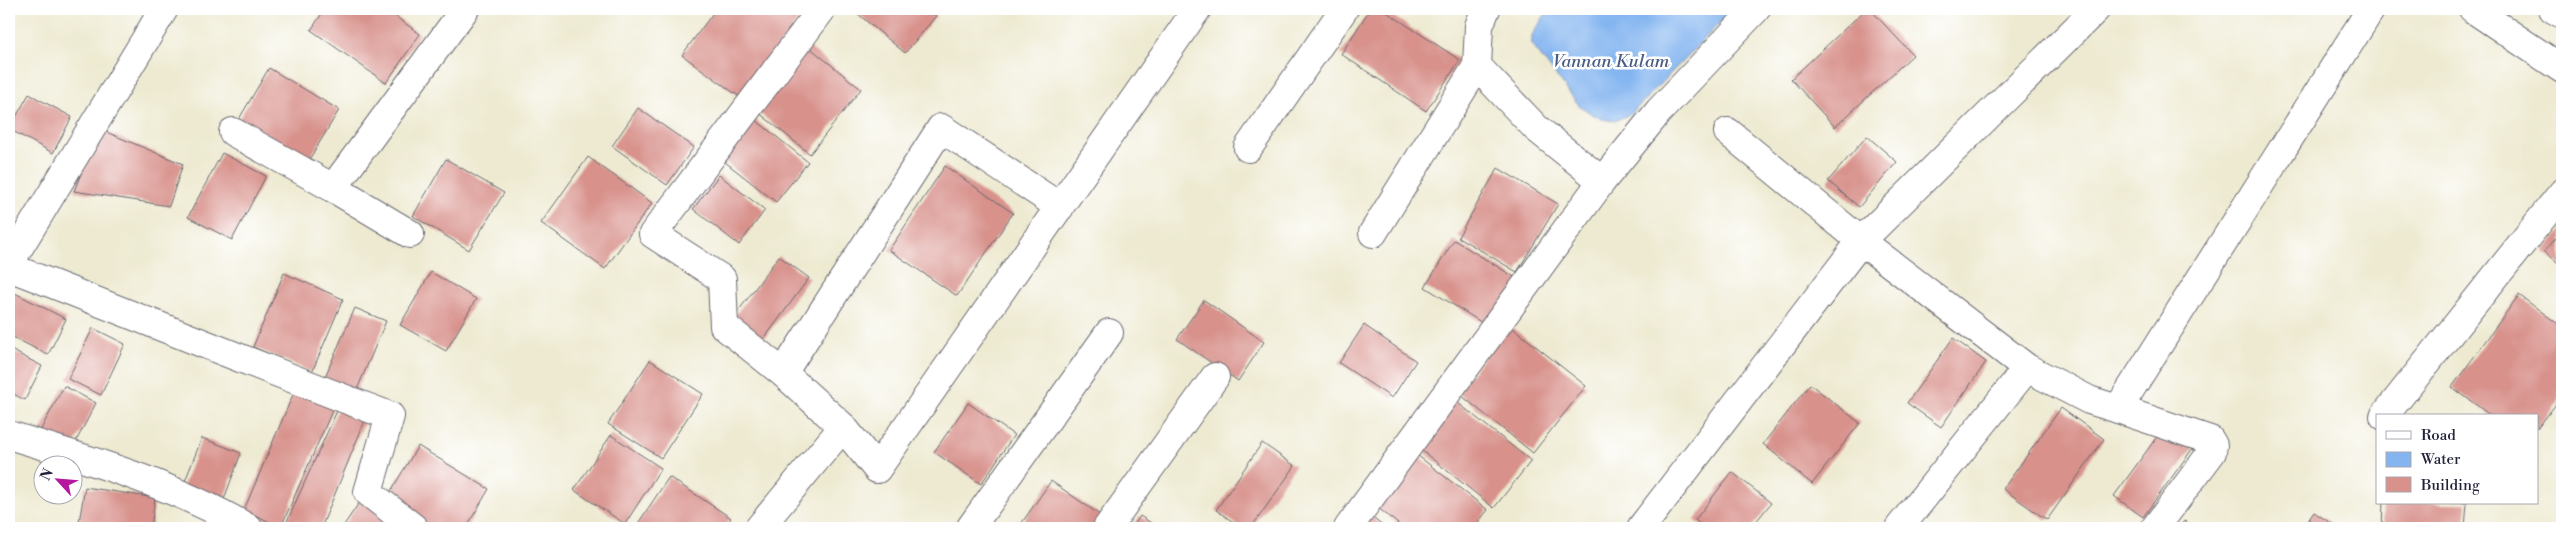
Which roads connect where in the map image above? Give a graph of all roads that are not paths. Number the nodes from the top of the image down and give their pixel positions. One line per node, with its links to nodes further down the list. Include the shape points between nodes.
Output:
1 (164, 9): 25 (street)
2 (465, 9): 19 (street)
3 (822, 9): 28 (street, via 653,234 722,279 724,326)
4 (1197, 9): 21 (street)
5 (1344, 9): 17 (street)
6 (1486, 9): 13 (street, via 1479,26)
7 (1756, 9): 18 (street, via 1659,110)
8 (2096, 9): 24 (street)
9 (2371, 9): 30 (street)
10 (2473, 9): 14 (street)
11 (2553, 9): 12 (street)
12 (2562, 14)
13 (1477, 66): 18 (street, via 1536,128); 23 (street)
14 (2562, 69)
15 (233, 132): 19 (street)
16 (1728, 132): 24 (street)
17 (1248, 148)
18 (1602, 181): 39 (street)
19 (333, 188): 22 (street)
20 (2562, 193): 31 (street)
21 (1060, 207): 28 (street, via 941,128); 32 (street, via 877,469)
22 (410, 234)
23 (1373, 234)
24 (1861, 241): 27 (street); 40 (street)
25 (9, 265): 35 (street, via 390,416 368,492)
26 (1109, 333): 37 (street)
27 (2027, 368): 30 (street, via 2089,400); 41 (street)
28 (783, 373): 32 (street)
29 (1215, 377): 38 (street)
30 (2118, 409): 42 (street, via 2210,440 2213,445 2212,452)
31 (2386, 414)
32 (843, 427): 36 (street)
33 (9, 435): 34 (street, via 104,464 200,502)
34 (248, 528)
35 (414, 528)
36 (759, 528)
37 (973, 528)
38 (1107, 528)
39 (1348, 528)
40 (1641, 528)
41 (1899, 528)
42 (2155, 528)

